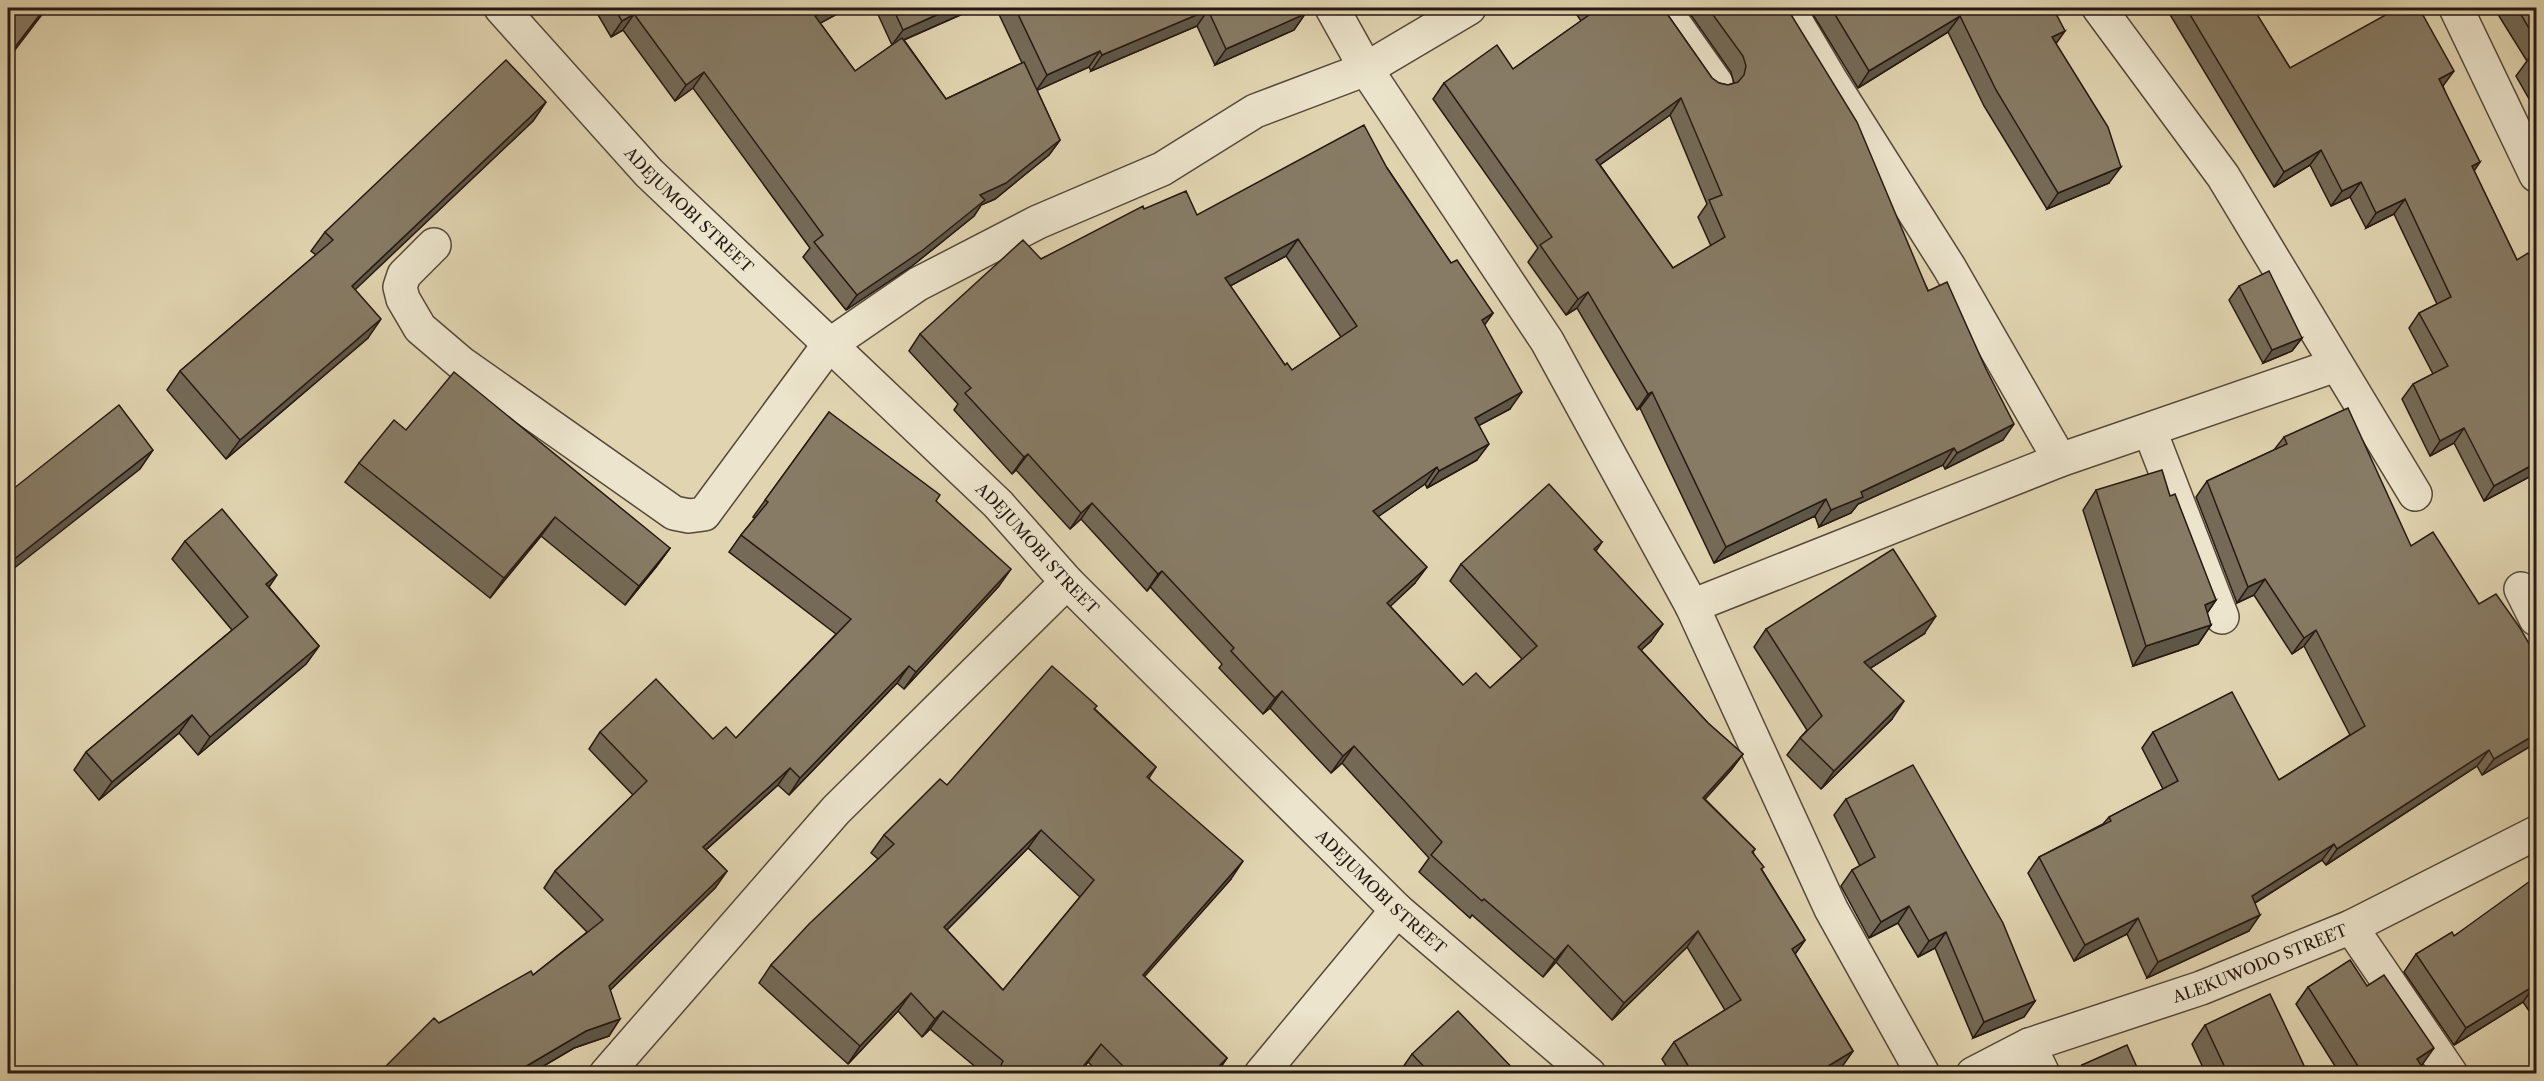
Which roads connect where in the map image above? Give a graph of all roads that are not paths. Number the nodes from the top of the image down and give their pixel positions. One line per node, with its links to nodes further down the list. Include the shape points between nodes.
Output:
1 (1332, 8): 8 (street)
2 (1469, 8): 8 (street)
3 (1663, 8): 9 (street)
4 (1788, 8): 15 (street, via 1949,267)
5 (2099, 8): 13 (street, via 2223,176)
6 (2456, 8): 10 (street)
7 (510, 10): 12 (street, ADEJUMOBI STREET, via 649,173)
8 (1366, 69): 12 (street, via 1255,111 1162,169 1028,227 918,284); 19 (street, via 1547,341)
9 (1716, 83)
10 (2536, 175)
11 (434, 245): 12 (street, via 404,275 400,287 420,328 461,363 674,513 704,514)
12 (828, 346): 17 (street, ADEJUMOBI STREET, via 998,504)
13 (2336, 365): 14 (street); 16 (street)
14 (2150, 431): 15 (street); 20 (street)
15 (2060, 460): 19 (street)
16 (2415, 494)
17 (1067, 582): 23 (street, ADEJUMOBI STREET); 26 (street, via 837,810)
18 (2521, 589): 21 (street)
19 (1692, 606): 29 (street, via 1831,909)
20 (2222, 617)
21 (2536, 618)
22 (2536, 833): 24 (street, ALEKUWODO STREET)
23 (1397, 910): 27 (street); 28 (street, ADEJUMOBI STREET)
24 (2351, 927): 25 (street, ALEKUWODO STREET); 31 (street)
25 (2036, 1060): 30 (street, ALEKUWODO STREET)
26 (606, 1074)
27 (1261, 1074)
28 (1589, 1074)
29 (1923, 1074)
30 (1973, 1074)
31 (2451, 1074)

